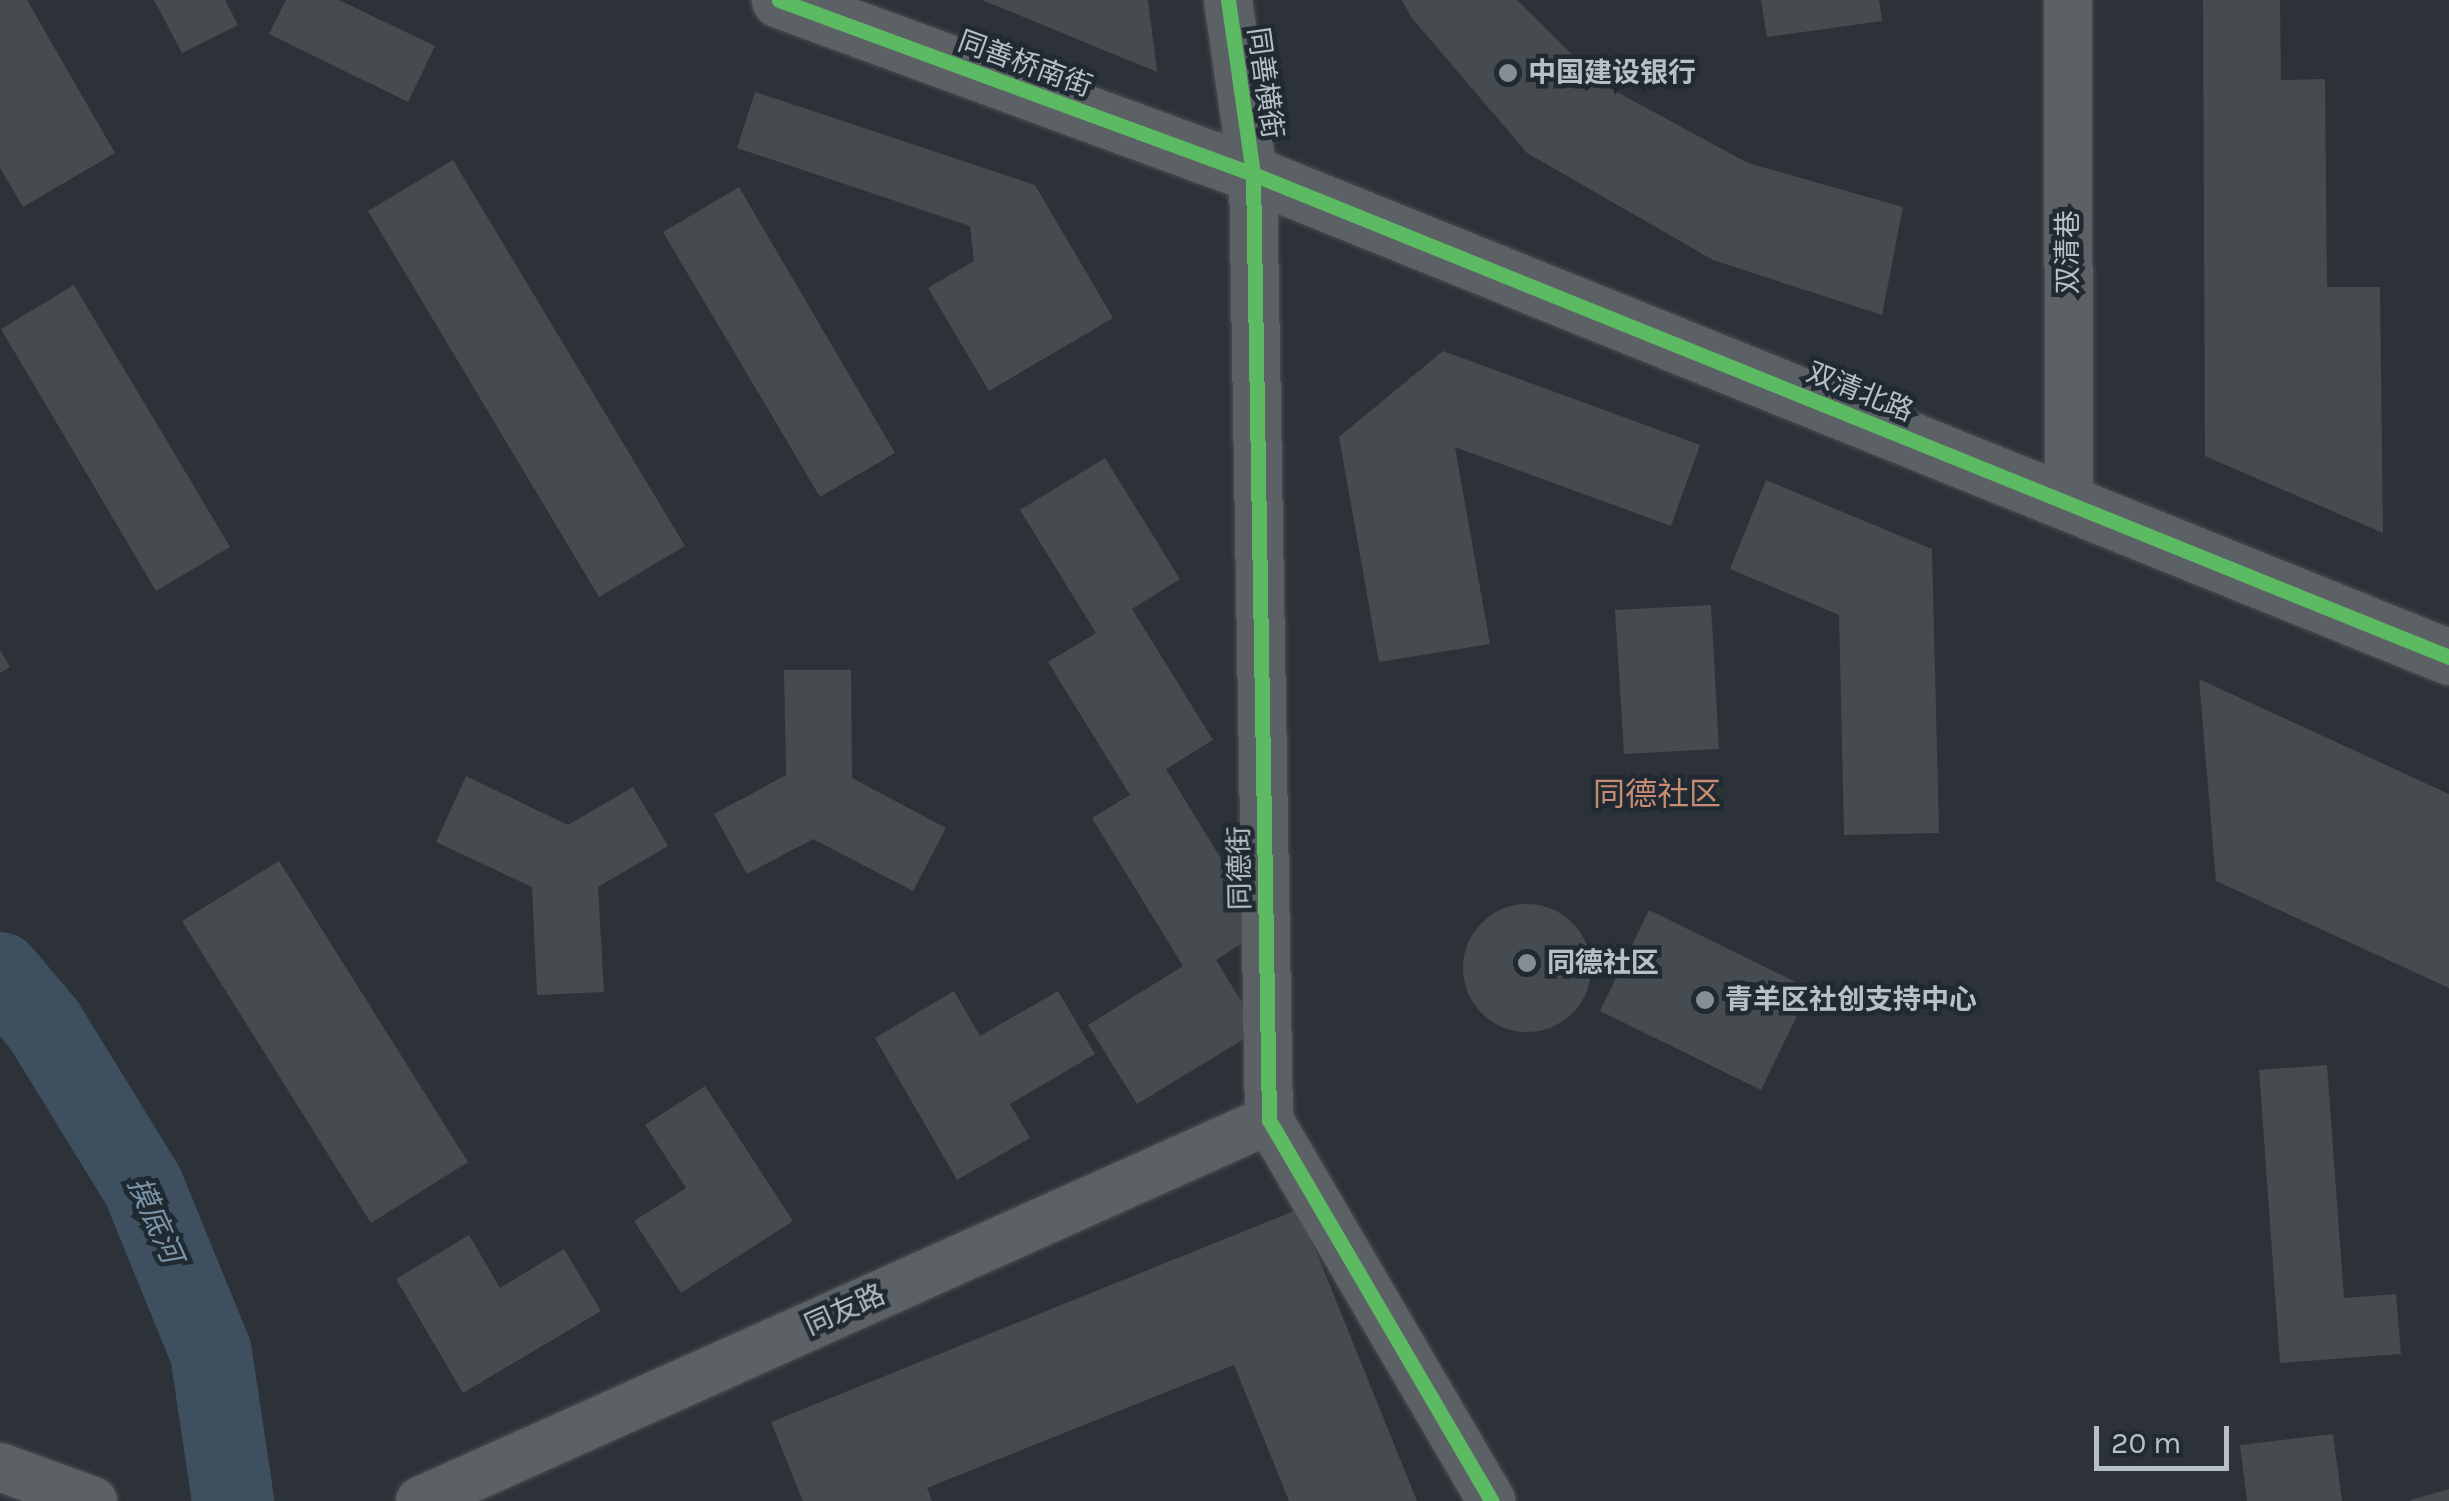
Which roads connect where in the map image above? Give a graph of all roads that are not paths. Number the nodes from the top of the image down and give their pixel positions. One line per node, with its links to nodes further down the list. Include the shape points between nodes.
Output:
1 (780, 0): 4 (street, 同善桥南街)
2 (1228, 0): 4 (street, 同善横街)
3 (2068, 0): 5 (street, 双清巷)
4 (1253, 174): 5 (street, 双清北路); 7 (street, 同德街)
5 (2069, 503): 6 (street, 双清北路)
6 (2449, 656)
7 (1269, 1120): 10 (street, 同友路); 11 (street, 同德街)
8 (0, 1467): 9 (street)
9 (93, 1501)
10 (420, 1501)
11 (1492, 1501)

